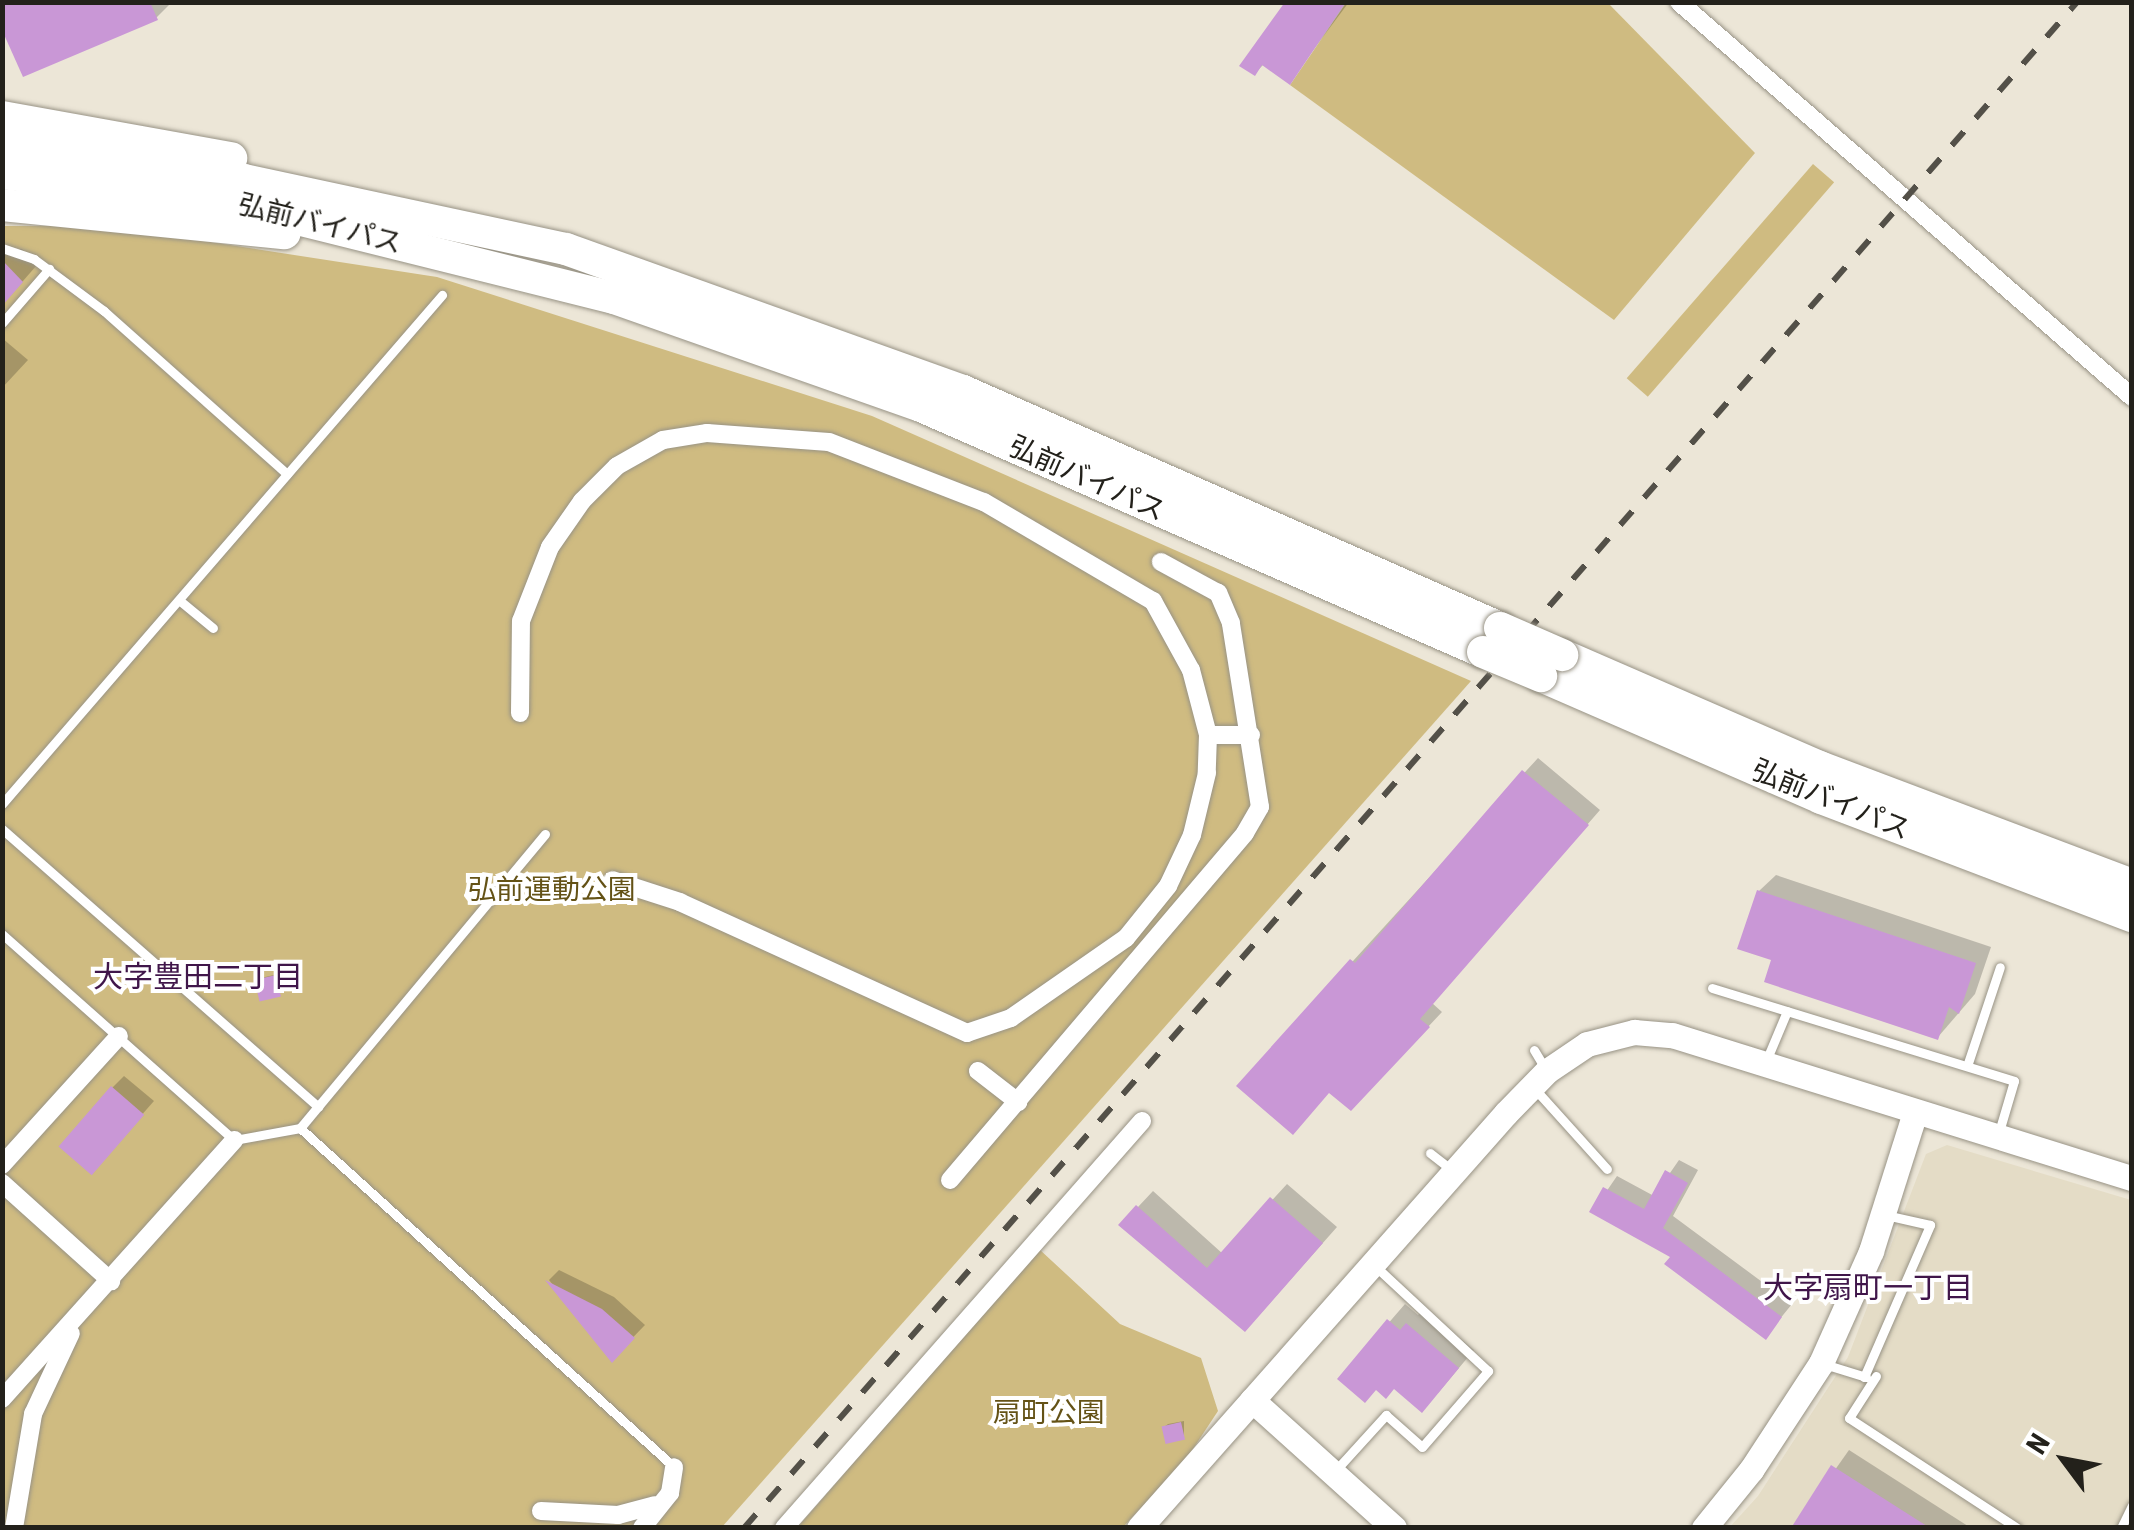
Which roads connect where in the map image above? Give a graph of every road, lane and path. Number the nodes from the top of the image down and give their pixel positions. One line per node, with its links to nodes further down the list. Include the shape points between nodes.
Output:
1 (1679, 2): 12 (street)
2 (2, 117): 6 (highway, via 226,157)
3 (2, 146): 6 (highway, 弘前バイパス)
4 (2, 173): 7 (highway, 弘前バイパス, via 217,199)
5 (2, 205): 7 (highway)
6 (418, 213): 17 (highway, 弘前バイパス, via 566,249 962,391)
7 (404, 245): 17 (highway, 弘前バイパス, via 614,298 921,406)
8 (2, 248): 9 (lane)
9 (49, 269): 11 (lane); 13 (lane)
10 (442, 295): 13 (lane)
11 (2, 323)
12 (2132, 397)
13 (288, 474): 15 (lane)
14 (1161, 562): 21 (street, via 1218,593 1231,623)
15 (179, 600): 16 (lane); 22 (lane)
16 (213, 628)
17 (1492, 640): 18 (highway, 弘前バイパス, bridge)
18 (1551, 666): 26 (highway, 弘前バイパス); 27 (highway, 弘前バイパス, via 1821,798)
19 (520, 714): 20 (street, via 521,620 550,547 582,500 617,466 663,440 766,434 829,442 984,502 1153,601 1192,670)
20 (1208, 735): 21 (street); 25 (street, via 1207,773 1192,835 1168,886 1126,938 1011,1018 967,1032 851,985 706,913)
21 (1251, 735): 37 (street, via 1260,806 1246,833)
22 (2, 804)
23 (2, 830): 38 (lane)
24 (545, 834): 38 (lane)
25 (612, 880)
26 (2132, 885)
27 (2132, 916)
28 (2, 934): 32 (lane)
29 (2000, 966): 34 (lane)
30 (1712, 988): 31 (lane)
31 (1786, 1011): 33 (lane); 34 (lane)
32 (119, 1036): 43 (lane); 45 (street)
33 (1765, 1064): 35 (street, via 1672,1034 1634,1032 1587,1044); 39 (street)
34 (1967, 1066): 42 (lane, via 2014,1081)
35 (1538, 1069): 46 (lane); 47 (street)
36 (978, 1071): 37 (street)
37 (1018, 1102): 49 (street)
38 (318, 1107): 41 (lane)
39 (1915, 1112): 42 (street); 51 (street)
40 (1142, 1121): 66 (street)
41 (300, 1128): 43 (lane); 59 (lane)
42 (1997, 1137): 48 (street)
43 (234, 1140): 53 (street)
44 (1430, 1153): 47 (lane)
45 (2, 1165)
46 (1607, 1169)
47 (1454, 1172): 52 (street)
48 (2132, 1178)
49 (950, 1180)
50 (2, 1183): 53 (street)
51 (1883, 1214): 55 (street); 56 (lane, via 1930,1225)
52 (1373, 1264): 58 (street); 60 (lane, via 1488,1371 1422,1447 1386,1414)
53 (112, 1281): 54 (street)
54 (80, 1314): 57 (street); 64 (street, via 33,1414)
55 (1821, 1363): 56 (lane); 69 (street)
56 (1864, 1377): 70 (lane, via 1876,1376 1849,1418)
57 (2, 1399)
58 (1252, 1400): 60 (street); 67 (street)
59 (674, 1467): 61 (street, via 670,1493)
60 (1333, 1473): 68 (street)
61 (655, 1505): 63 (street, via 618,1515); 65 (street)
62 (2132, 1505): 71 (lane)
63 (542, 1511)
64 (14, 1528)
65 (642, 1528)
66 (784, 1528)
67 (1139, 1528)
68 (1394, 1528)
69 (1704, 1528)
70 (2018, 1528)
71 (2121, 1528)

